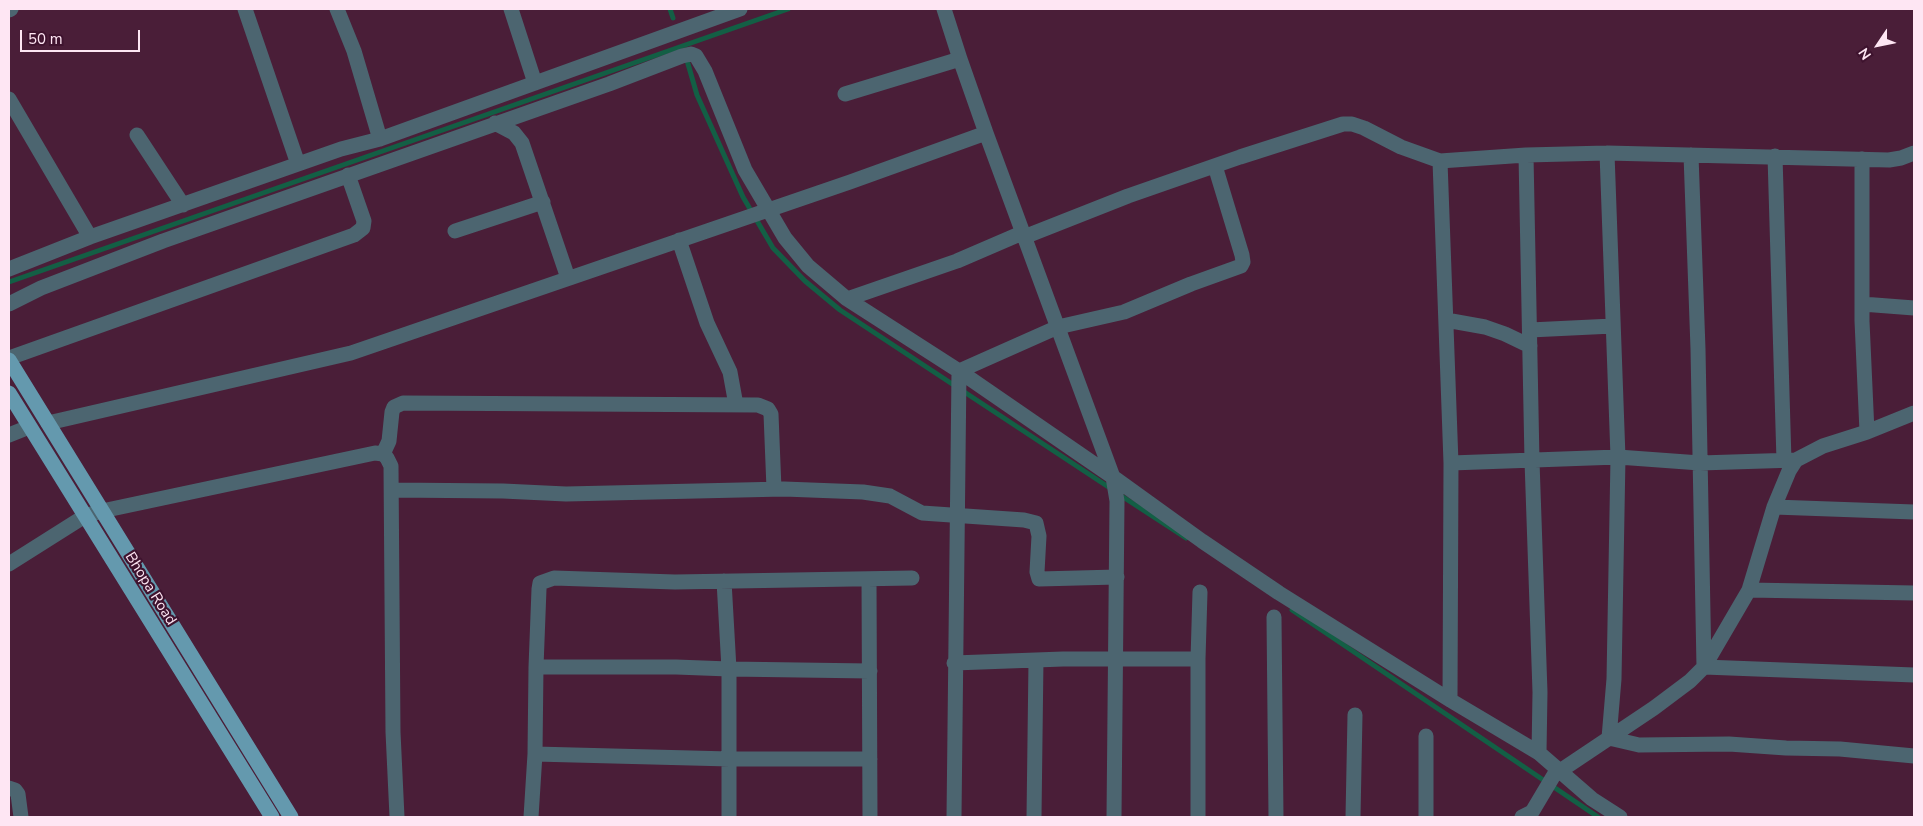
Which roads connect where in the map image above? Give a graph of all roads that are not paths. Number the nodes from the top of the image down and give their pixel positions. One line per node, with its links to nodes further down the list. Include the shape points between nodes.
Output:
1 (245, 9): 21 (street)
2 (337, 9): 13 (street, via 354,51)
3 (511, 9): 7 (street)
4 (740, 9): 7 (street)
5 (944, 9): 6 (street)
6 (960, 59): 8 (street); 11 (street)
7 (535, 83): 13 (street)
8 (845, 94)
9 (9, 99): 29 (street)
10 (495, 123): 23 (street); 24 (street, via 514,133 522,143); 26 (street, via 691,54 705,71 746,170)
11 (986, 133): 26 (street); 28 (street)
12 (137, 135): 25 (street)
13 (380, 139): 21 (street)
14 (1607, 153): 16 (street); 17 (street); 38 (street)
15 (1914, 153): 19 (street, via 1901,158)
16 (1526, 155): 20 (street); 40 (street)
17 (1691, 155): 18 (street); 56 (street)
18 (1775, 156): 19 (street); 53 (street)
19 (1862, 159): 35 (street)
20 (1440, 161): 22 (street, via 1401,147 1364,128 1343,124); 37 (street)
21 (298, 164): 25 (street)
22 (1215, 166): 28 (street); 39 (street, via 1242,255 1240,266 1124,312)
23 (348, 175): 34 (street, via 146,248 41,288); 42 (street, via 364,221 364,228 354,235)
24 (543, 202): 27 (street); 32 (street)
25 (183, 205): 29 (street)
26 (755, 214): 30 (street); 33 (street, via 785,238 808,266)
27 (455, 231)
28 (1023, 235): 33 (street); 39 (street)
29 (90, 237): 31 (street)
30 (679, 240): 32 (street); 45 (street, via 706,323 730,372)
31 (9, 269)
32 (568, 278): 47 (street, via 351,353)
33 (847, 300): 43 (street)
34 (9, 304)
35 (1862, 304): 36 (street); 49 (street)
36 (1914, 308)
37 (1446, 320): 41 (street, via 1485,327); 55 (street)
38 (1613, 326): 40 (street); 52 (street)
39 (1058, 327): 43 (street); 57 (street)
40 (1530, 330): 41 (street)
41 (1530, 346): 54 (street)
42 (9, 359): 47 (main road, Bhopa Road)
43 (959, 381): 57 (street); 63 (street)
44 (9, 393): 48 (main road, Bhopa Road)
45 (736, 405): 51 (street, via 403,403 394,407 392,412 389,441); 58 (street, via 758,405 771,414)
46 (1914, 413): 49 (street)
47 (48, 423): 61 (main road, Bhopa Road)
48 (29, 427): 50 (street); 64 (main road, Bhopa Road)
49 (1866, 432): 53 (street)
50 (9, 435)
51 (383, 454): 59 (street, via 391,466); 61 (street)
52 (1618, 457): 54 (street); 56 (street); 86 (street, via 1614,679)
53 (1790, 460): 56 (street); 60 (street, via 1789,471)
54 (1532, 461): 55 (street); 87 (street)
55 (1451, 463): 83 (street)
56 (1700, 463): 79 (street)
57 (1115, 488): 66 (street); 83 (street)
58 (774, 489): 59 (street, via 566,494); 63 (street, via 878,494 900,500 916,511)
59 (392, 490): 98 (street, via 393,732)
60 (1774, 507): 62 (street); 70 (street)
61 (102, 511): 64 (street); 97 (main road, Bhopa Road)
62 (1914, 512)
63 (958, 515): 66 (street, via 1036,523 1036,572 1039,579); 77 (street)
64 (85, 516): 65 (street); 96 (main road, Bhopa Road)
65 (9, 564)
66 (1117, 577): 76 (street)
67 (869, 578): 68 (street); 69 (street); 81 (street)
68 (912, 578)
69 (724, 581): 78 (street, via 546,580 538,589); 80 (street)
70 (1749, 590): 72 (street); 79 (street)
71 (1200, 592): 74 (street)
72 (1914, 593)
73 (1274, 617): 106 (street)
74 (1198, 659): 76 (street); 105 (street)
75 (1036, 660): 76 (street); 77 (street); 103 (street)
76 (1116, 660): 104 (street)
77 (954, 663): 102 (street)
78 (536, 666): 80 (street); 88 (street)
79 (1704, 667): 82 (street); 86 (street, via 1690,681)
80 (729, 669): 81 (street); 90 (street)
81 (870, 671): 91 (street)
82 (1914, 675)
83 (1450, 700): 87 (street)
84 (1355, 715): 107 (street)
85 (1426, 736): 108 (street)
86 (1609, 738): 89 (street, via 1639,744 1729,744); 92 (street)
87 (1539, 753): 92 (street)
88 (535, 754): 90 (street); 99 (street)
89 (1914, 756)
90 (730, 759): 91 (street); 100 (street)
91 (870, 759): 101 (street)
92 (1556, 774): 94 (street); 109 (street)
93 (9, 788): 95 (street, via 18,794)
94 (1529, 816)
95 (21, 817)
96 (272, 817)
97 (291, 817)
98 (397, 817)
99 (531, 817)
100 (729, 817)
101 (870, 817)
102 (954, 817)
103 (1034, 817)
104 (1114, 817)
105 (1198, 817)
106 (1276, 817)
107 (1353, 817)
108 (1426, 817)
109 (1620, 817)

